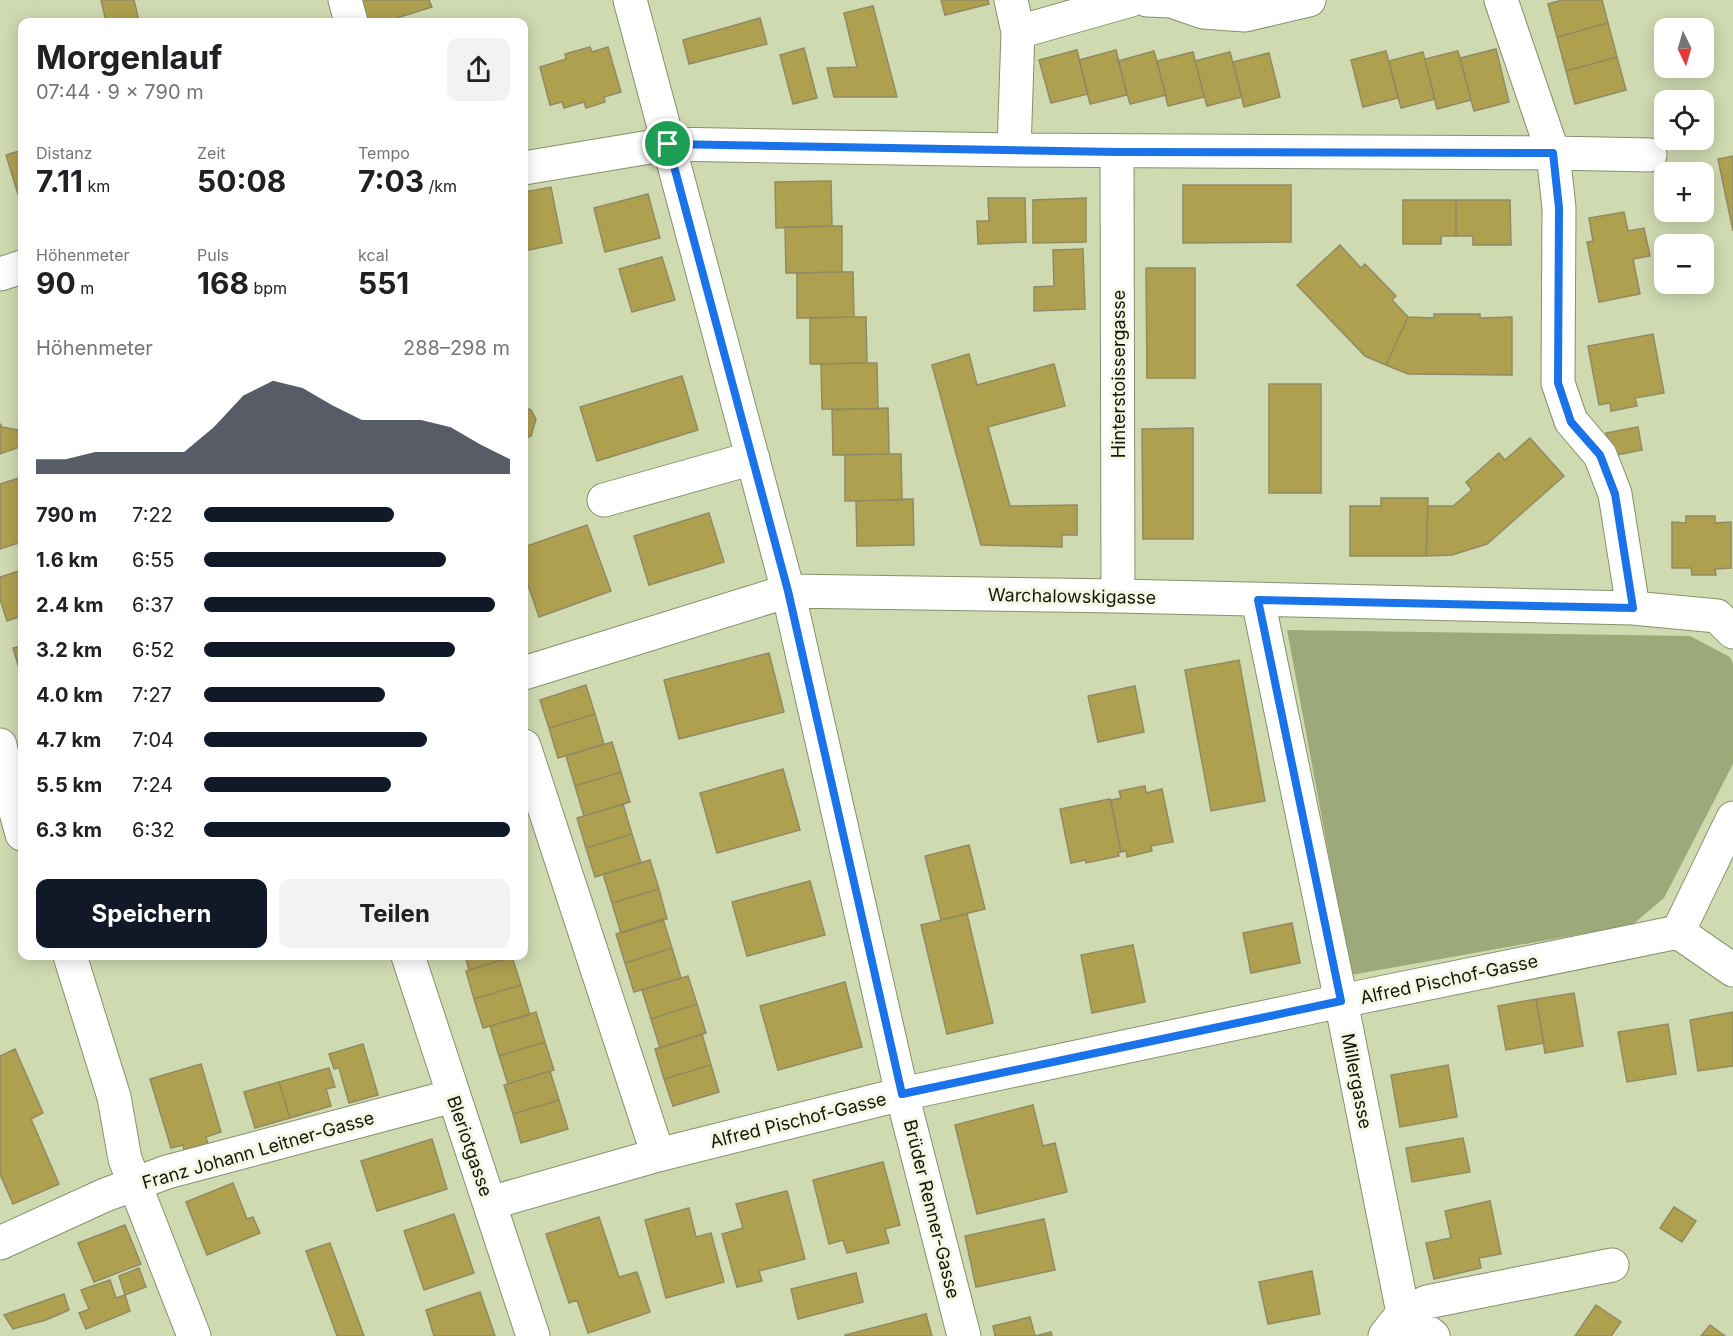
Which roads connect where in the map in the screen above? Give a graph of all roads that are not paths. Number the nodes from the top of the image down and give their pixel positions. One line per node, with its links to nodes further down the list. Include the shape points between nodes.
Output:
1 (345, 0): 8 (street)
2 (630, 0): 10 (street, Brüder Renner-Gasse)
3 (1011, 0): 9 (street)
4 (1131, 0): 9 (street)
5 (1147, 0): 6 (street, via 1171,1 1203,12 1245,15)
6 (1310, 0)
7 (1501, 0): 13 (street)
8 (350, 18)
9 (1018, 32): 11 (street)
10 (668, 144): 11 (street); 15 (street); 18 (street, Brüder Renner-Gasse)
11 (1014, 150): 12 (street)
12 (1117, 152): 13 (street); 21 (street, Hinterstoissergasse)
13 (1553, 153): 14 (street); 23 (street, via 1559,208 1558,383 1571,422 1600,455 1615,494)
14 (1650, 155)
15 (528, 167)
16 (18, 268): 17 (street)
17 (0, 274)
18 (753, 458): 19 (street); 20 (street, Brüder Renner-Gasse)
19 (604, 500)
20 (788, 591): 21 (street, Warchalowskigasse); 25 (street, Warchalowskigasse); 35 (street, Brüder Renner-Gasse)
21 (1118, 596): 22 (street, Warchalowskigasse)
22 (1258, 600): 23 (street, Warchalowskigasse); 34 (street, Millergasse)
23 (1633, 608): 24 (street, Warchalowskigasse, via 1717,616)
24 (1733, 632)
25 (528, 671)
26 (0, 745): 29 (street)
27 (528, 758): 37 (street)
28 (1733, 819): 30 (street)
29 (16, 828)
30 (1678, 932): 33 (street); 34 (street, Alfred Pischof-Gasse)
31 (71, 960): 38 (street, via 114,1097 125,1159)
32 (409, 960): 36 (street, Bleriotgasse)
33 (1733, 970)
34 (1341, 1001): 35 (street, Alfred Pischof-Gasse); 42 (street, Millergasse)
35 (902, 1094): 37 (street, Alfred Pischof-Gasse); 45 (street, Brüder Renner-Gasse)
36 (453, 1095): 38 (street, Franz Johann Leitner-Gasse, via 167,1172); 39 (street, Bleriotgasse)
37 (658, 1155): 39 (street, Alfred Pischof-Gasse)
38 (136, 1184): 40 (street, Franz Johann Leitner-Gasse); 43 (street)
39 (490, 1203): 44 (street, Bleriotgasse)
40 (0, 1243)
41 (1612, 1264): 42 (street, via 1428,1302)
42 (1394, 1325): 46 (street)
43 (194, 1336)
44 (533, 1336)
45 (964, 1336)
46 (1433, 1336)

